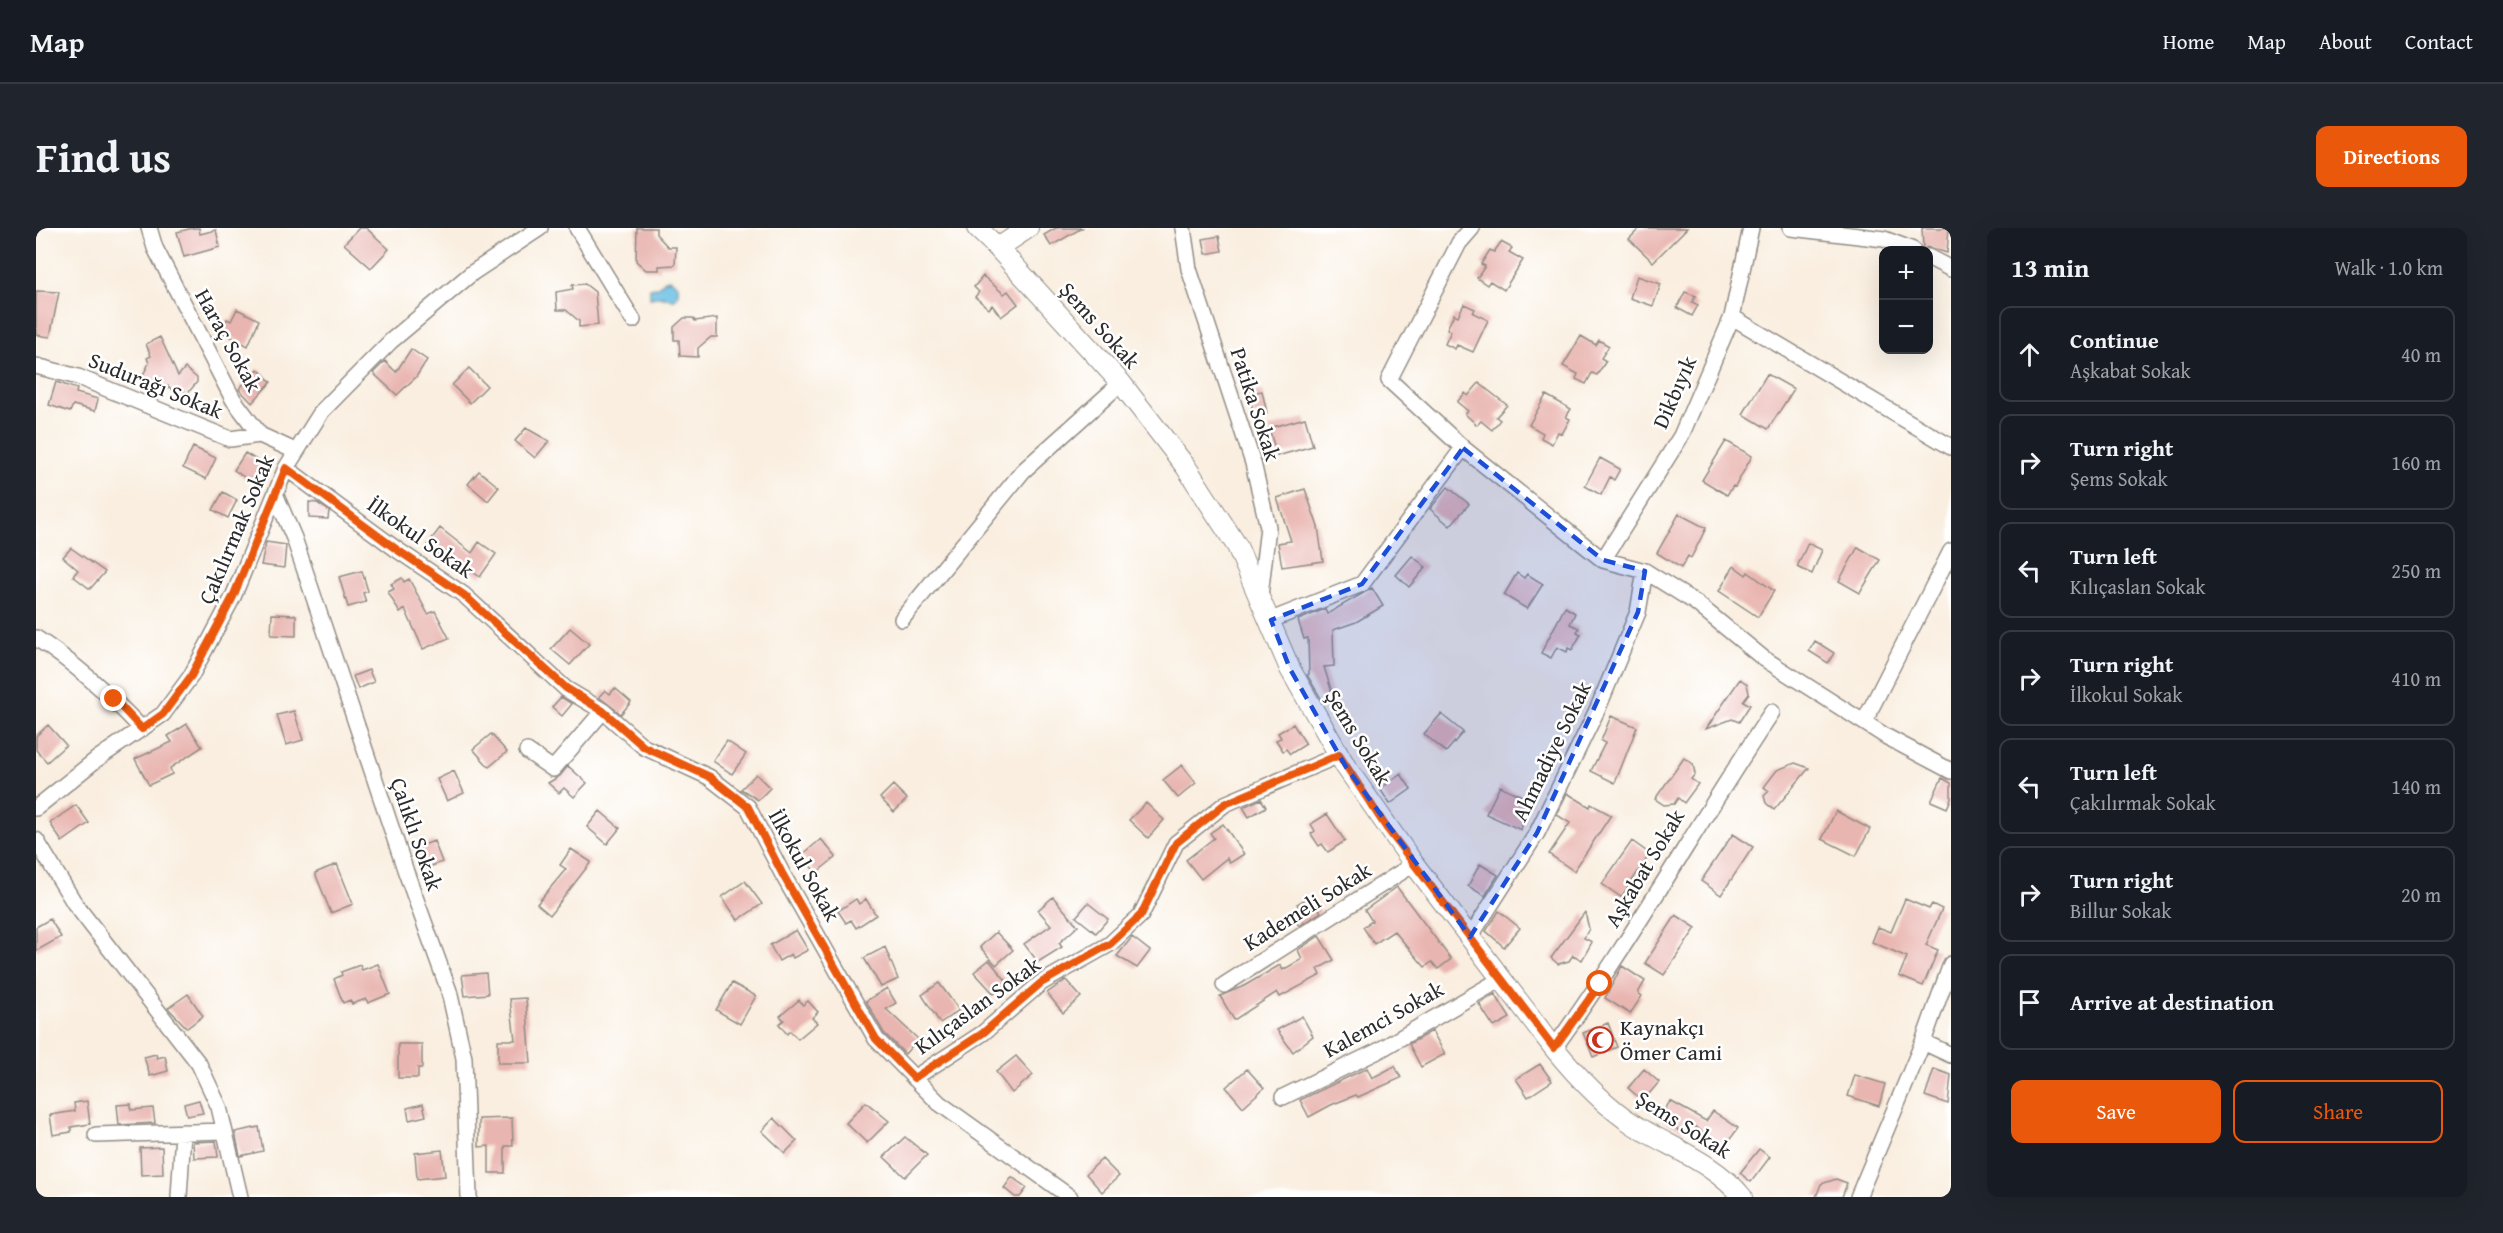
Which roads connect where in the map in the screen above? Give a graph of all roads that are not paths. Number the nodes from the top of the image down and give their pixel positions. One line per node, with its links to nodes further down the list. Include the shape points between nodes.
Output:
1 (149, 228): 18 (street, Haraç Sokak, via 201,340 233,399)
2 (540, 228): 21 (street, Çakılırmak Sokak, via 472,273 391,341 322,411)
3 (577, 228): 15 (street)
4 (977, 228): 11 (street, Şems Sokak)
5 (1028, 228): 11 (street)
6 (1183, 228): 27 (street, Patika Sokak, via 1189,269 1253,463 1268,527)
7 (1472, 228): 20 (street, via 1459,243 1389,380)
8 (1751, 228): 14 (street, Dikbıyık)
9 (1791, 228): 10 (street, via 1884,239)
10 (1902, 246)
11 (998, 248): 17 (street, Şems Sokak)
12 (1933, 259): 13 (street)
13 (1951, 269)
14 (1732, 317): 19 (street); 25 (street, Dikbıyık, via 1681,436)
15 (633, 320)
16 (36, 366): 18 (street, Sudurağı Sokak, via 78,377 230,439)
17 (1121, 383): 27 (street, Şems Sokak, via 1186,467 1237,546); 28 (street, via 1023,471)
18 (260, 435): 21 (street, Haraç Sokak)
19 (1951, 447)
20 (1463, 448): 25 (street); 29 (street, via 1362,584)
21 (295, 451): 22 (street, Çakılırmak Sokak)
22 (286, 468): 23 (street, Çakılırmak Sokak); 31 (street, İlkokul Sokak, via 464,595 566,688)
23 (276, 496): 34 (street, Çakılırmak Sokak, via 233,597 191,676 163,714); 55 (street, Çalıklı Sokak, via 294,538 450,991 464,1058)
24 (1951, 551): 33 (street)
25 (1603, 560): 26 (street)
26 (1645, 572): 33 (street, via 1696,603 1763,658); 41 (street, Ahmadiye Sokak, via 1638,612 1598,708 1537,833)
27 (1260, 596): 29 (street, Şems Sokak)
28 (902, 619)
29 (1271, 620): 36 (street, Şems Sokak, via 1290,669)
30 (36, 638): 34 (street, via 71,661)
31 (603, 711): 35 (street, via 553,769); 48 (street, İlkokul Sokak, via 644,747 710,777 748,807 876,1039)
32 (1772, 712): 46 (street, Aşkabat Sokak, via 1703,815 1600,984)
33 (1864, 722): 37 (street)
34 (142, 729): 38 (street, Çakılırmak Sokak)
35 (527, 751)
36 (1339, 755): 40 (street, Şems Sokak); 48 (street, Kılıçaslan Sokak, via 1225,804 1176,843 1141,915 1110,944 1041,983 983,1033)
37 (1951, 771)
38 (36, 808)
39 (36, 840): 50 (street, via 75,904 199,1064 219,1107)
40 (1414, 864): 41 (street, Şems Sokak); 44 (street, Kademeli Sokak)
41 (1470, 937): 43 (street, Şems Sokak)
42 (1951, 964): 45 (street)
43 (1503, 978): 46 (street, Şems Sokak); 49 (street, Kalemci Sokak, via 1378,1051)
44 (1224, 985)
45 (1923, 1042): 47 (street); 58 (street)
46 (1554, 1048): 57 (street, Şems Sokak, via 1576,1076 1630,1123 1728,1179)
47 (1951, 1054)
48 (914, 1078): 56 (street, İlkokul Sokak, via 939,1102)
49 (1283, 1097)
50 (224, 1131): 51 (street); 54 (street)
51 (183, 1132): 52 (street); 53 (street)
52 (96, 1135)
53 (179, 1197)
54 (240, 1197)
55 (469, 1197)
56 (1070, 1197)
57 (1742, 1197)
58 (1858, 1197)

